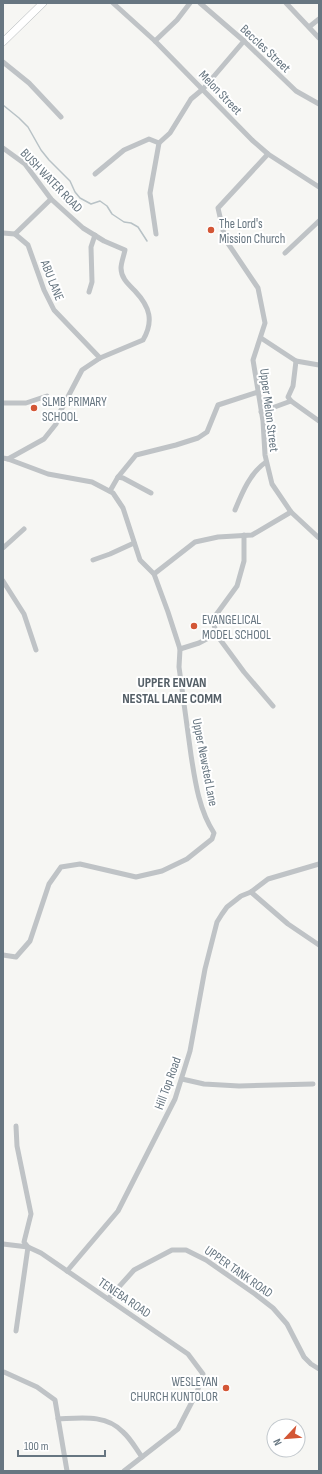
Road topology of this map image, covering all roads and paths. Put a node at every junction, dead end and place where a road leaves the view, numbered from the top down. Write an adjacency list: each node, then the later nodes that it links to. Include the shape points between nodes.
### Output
1 (43, 3): 11 (main road)
2 (113, 3): 9 (street, Melon Street)
3 (190, 3): 9 (street)
4 (200, 3): 10 (street, Beccles Street)
5 (286, 3): 7 (street)
6 (319, 18): 7 (street)
7 (309, 27): 8 (street)
8 (319, 38)
9 (156, 41): 13 (street, Melon Street)
10 (244, 41): 13 (street); 14 (street, Beccles Street, via 296,91)
11 (3, 42)
12 (3, 62): 15 (street, via 29,83)
13 (203, 89): 16 (street, via 191,99 170,134); 18 (street, Melon Street)
14 (319, 104)
15 (61, 117)
16 (160, 143): 19 (street, via 149,139 124,150); 25 (street, via 150,193)
17 (3, 148): 21 (street, BUSH WATER ROAD, via 25,164)
18 (268, 154): 20 (street, Melon Street); 29 (street, Upper Melon Street, via 218,208 225,239 258,288 265,323)
19 (96, 174)
20 (319, 187)
21 (51, 199): 24 (street); 26 (street, BUSH WATER ROAD)
22 (319, 221): 27 (street)
23 (3, 233): 24 (street)
24 (15, 234): 30 (street, ABU LANE, via 28,245 54,310)
25 (156, 234)
26 (95, 236): 28 (street, via 91,247 92,282); 30 (street, BUSH WATER ROAD, via 125,250 121,268 124,280 139,295 150,314 150,325 143,340)
27 (285, 253)
28 (89, 292)
29 (260, 338): 31 (street); 33 (street, Upper Melon Street, via 253,360)
30 (100, 358): 39 (street, BUSH WATER ROAD, via 82,370 56,424 44,439)
31 (296, 361): 32 (street); 36 (street, via 293,386 288,397)
32 (319, 365)
33 (258, 392): 37 (street, Upper Melon Street); 41 (street, via 218,405 207,432 198,438 136,455)
34 (47, 396): 35 (street, via 26,403)
35 (3, 401)
36 (292, 401): 37 (street); 38 (street)
37 (262, 412): 40 (street, Upper Melon Street)
38 (319, 421)
39 (6, 458): 42 (street, Upper Newsted Lane, via 48,474 92,482)
40 (266, 462): 44 (street, via 249,480); 45 (street, Upper Melon Street, via 272,484)
41 (118, 477): 42 (street); 43 (street)
42 (110, 491): 49 (street, Upper Newsted Lane, via 123,508)
43 (151, 493)
44 (235, 510)
45 (291, 512): 47 (street, via 252,534); 48 (street, Upper Melon Street)
46 (24, 529): 50 (street)
47 (244, 535): 52 (street, via 195,542); 54 (street, via 244,561 237,586 213,619)
48 (319, 538)
49 (134, 543): 51 (street); 52 (street, Upper Newsted Lane, via 140,560)
50 (3, 548)
51 (93, 560)
52 (154, 574): 55 (street, Upper Newsted Lane)
53 (3, 581): 56 (street, via 24,614)
54 (216, 634): 55 (street); 57 (street, via 244,672)
55 (180, 649): 61 (street, Upper Newsted Lane, via 179,667 194,771 200,800 214,833 212,839 186,859 162,871 136,877 80,864 61,867 48,884 30,941 16,957)
56 (36, 650)
57 (274, 706)
58 (319, 864): 59 (street, Hill Top Road, via 268,879)
59 (251, 892): 60 (street, via 288,924); 62 (street, Hill Top Road, via 227,907 217,922)
60 (319, 945)
61 (3, 955)
62 (182, 1079): 63 (street, via 204,1084 239,1086); 67 (street, Hill Top Road, via 173,1103 118,1211)
63 (313, 1084)
64 (16, 1126): 66 (street, via 17,1146 31,1214 24,1242)
65 (3, 1244): 66 (street)
66 (28, 1247): 67 (street, TENEBA ROAD); 69 (street)
67 (67, 1271): 68 (street, TENEBA ROAD)
68 (108, 1299): 70 (street, UPPER TANK ROAD, via 134,1270 172,1250 186,1250 206,1260 273,1308 288,1324 304,1357); 73 (street, TENEBA ROAD, via 188,1354 203,1374 178,1429)
69 (16, 1331)
70 (319, 1369)
71 (4, 1372): 72 (street, via 37,1387 56,1400)
72 (58, 1419): 73 (street, via 93,1418 112,1423 124,1432); 74 (street)
73 (142, 1457): 75 (street)
74 (67, 1471)
75 (124, 1471)

